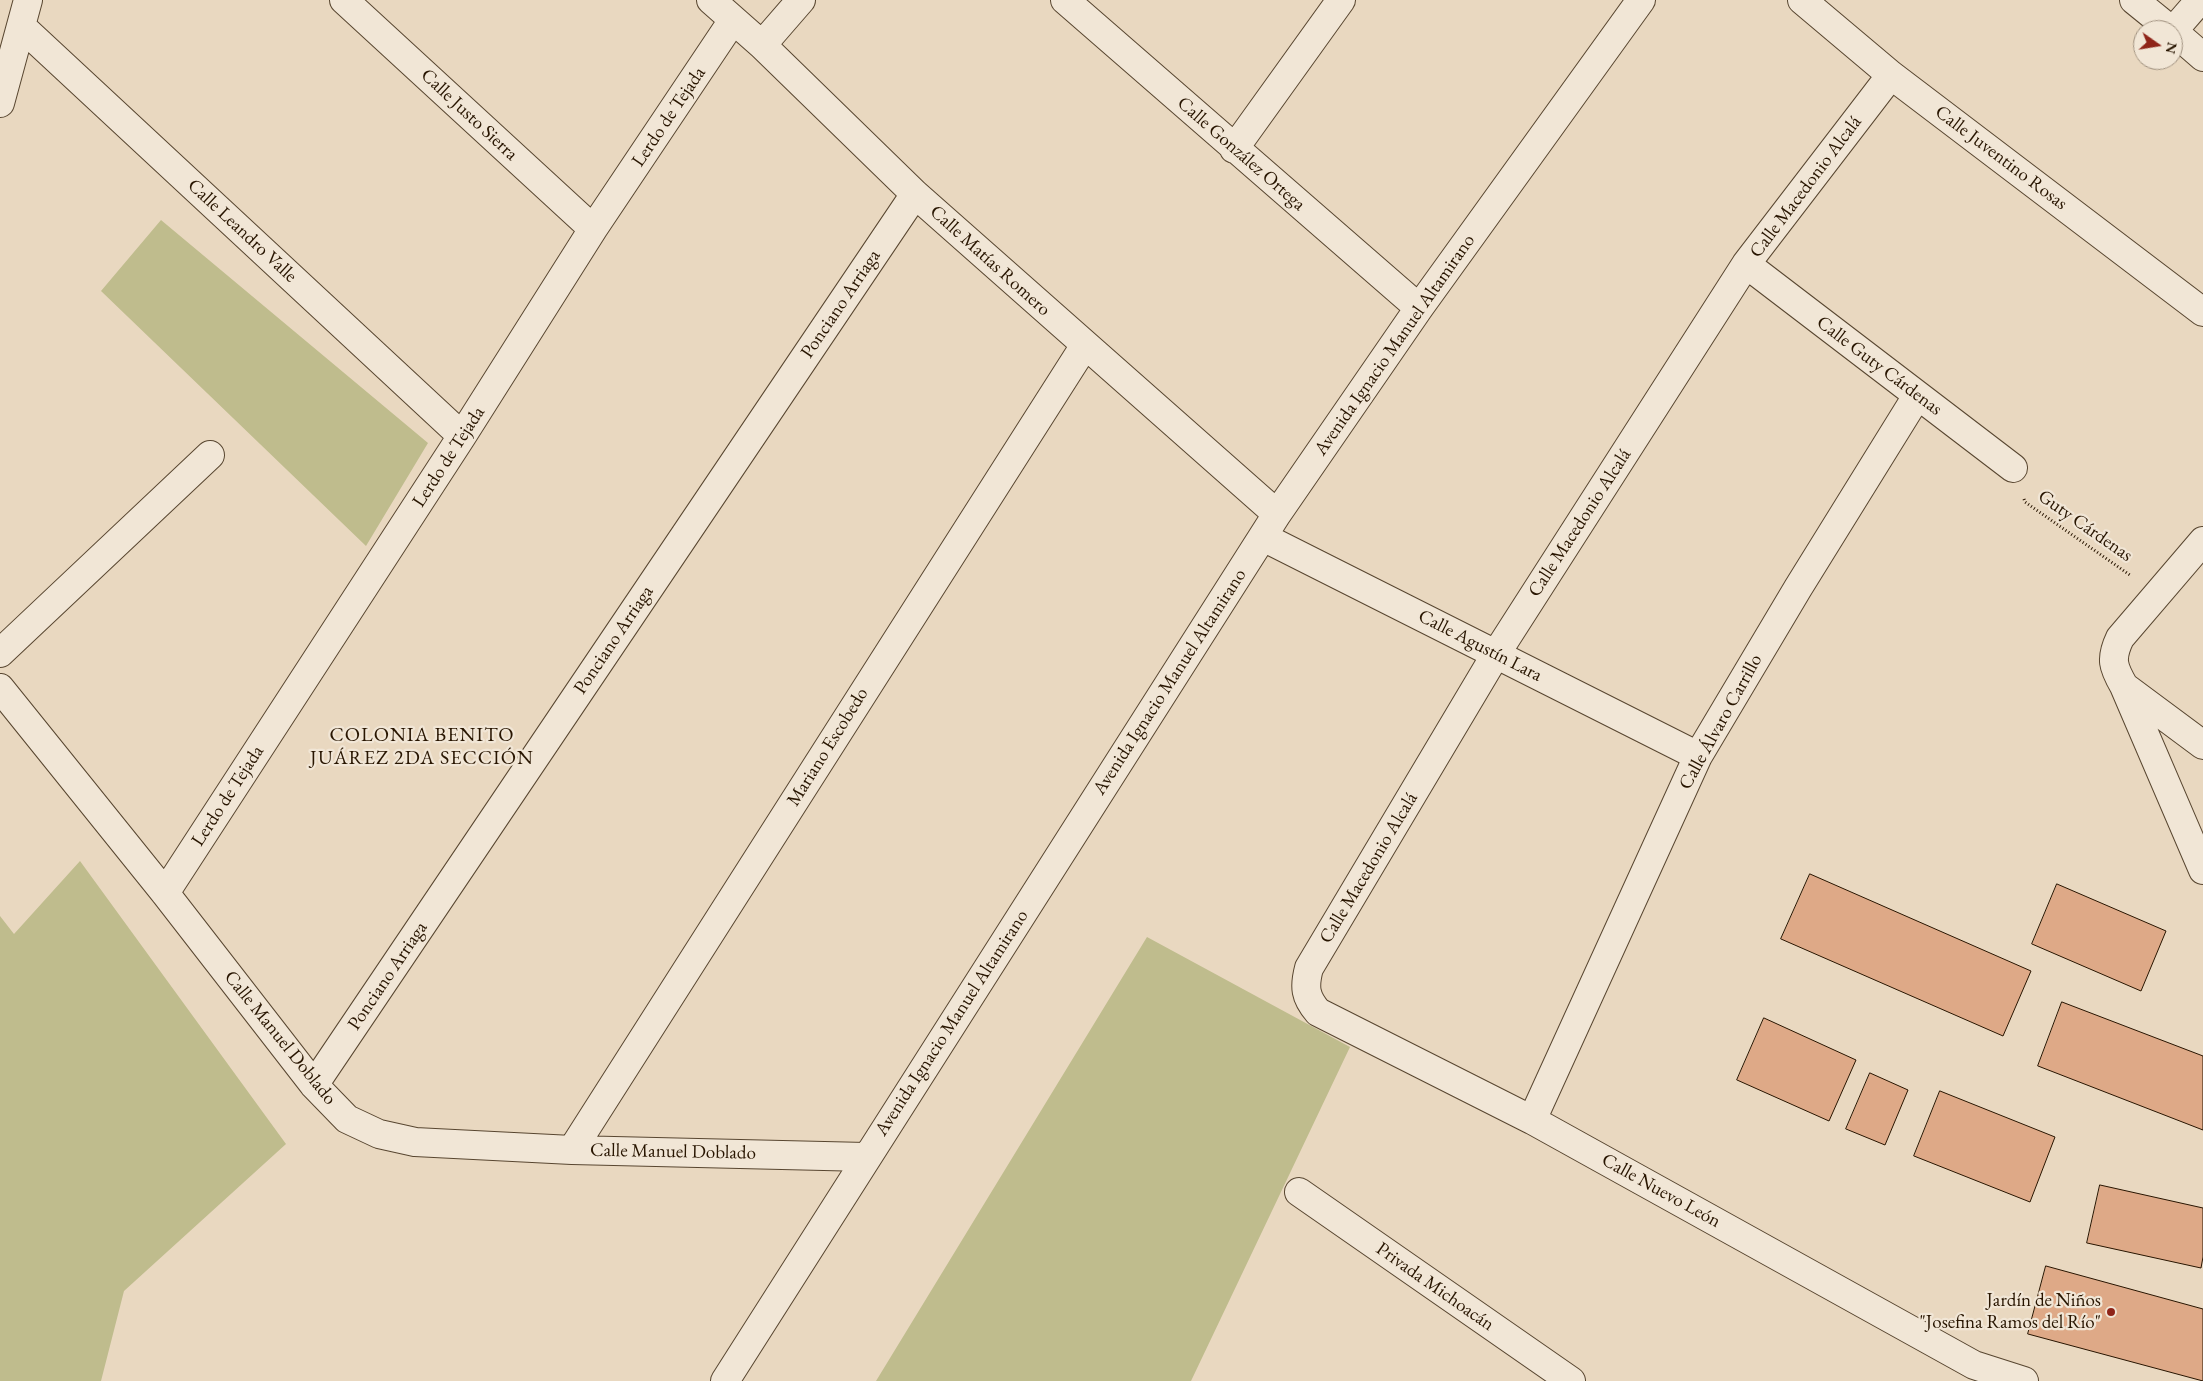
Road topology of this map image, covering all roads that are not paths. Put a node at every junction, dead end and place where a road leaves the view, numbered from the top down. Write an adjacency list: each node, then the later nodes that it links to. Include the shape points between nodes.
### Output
1 (28, 0): 14 (street)
2 (344, 0): 22 (street, Calle Justo Sierra)
3 (711, 0): 11 (street, Calle Matías Romero)
4 (801, 0): 16 (street)
5 (1066, 0): 20 (street, Calle González Ortega)
6 (1341, 0): 20 (street)
7 (1641, 0): 24 (street, Avenida Ignacio Manuel Altamirano)
8 (1802, 0): 18 (street, Calle Juventino Rosas)
9 (2134, 0): 12 (street)
10 (2200, 0): 13 (street)
11 (733, 20): 16 (street, Calle Matías Romero); 22 (street, Lerdo de Tejada)
12 (2159, 20)
13 (2182, 20)
14 (22, 26): 19 (street); 28 (street, Calle Leandro Valle)
15 (2183, 40): 17 (street)
16 (762, 45): 21 (street, Calle Matías Romero)
17 (2203, 57)
18 (1891, 75): 23 (street, Calle Macedonio Alcalá); 25 (street, Calle Juventino Rosas)
19 (0, 103)
20 (1234, 149): 24 (street, Calle González Ortega)
21 (915, 194): 26 (street, Calle Matías Romero); 43 (street, Ponciano Arriaga)
22 (593, 229): 28 (street, Lerdo de Tejada)
23 (1746, 264): 27 (street, Calle Guty Cárdenas); 35 (street, Calle Macedonio Alcalá)
24 (1419, 308): 31 (street, Avenida Ignacio Manuel Altamirano)
25 (2203, 312)
26 (1085, 345): 31 (street, Calle Matías Romero); 45 (street, Mariano Escobedo)
27 (1918, 396): 30 (street, Calle Guty Cárdenas); 39 (street, Calle Álvaro Carrillo)
28 (462, 436): 41 (street, Lerdo de Tejada)
29 (210, 454): 34 (street)
30 (2013, 468)
31 (1277, 514): 32 (street, Avenida Ignacio Manuel Altamirano)
32 (1263, 537): 35 (street, Calle Agustín Lara); 46 (street, Avenida Ignacio Manuel Altamirano)
33 (2203, 541): 36 (street, via 2120,638 2114,657 2115,670)
34 (0, 653)
35 (1496, 654): 39 (street, Calle Agustín Lara); 42 (street, Calle Macedonio Alcalá, via 1309,968)
36 (2124, 686): 38 (street); 40 (street)
37 (0, 688): 41 (street, Calle Manuel Doblado)
38 (2203, 745)
39 (1698, 756): 44 (street, Calle Álvaro Carrillo)
40 (2203, 870)
41 (164, 893): 43 (street, Calle Manuel Doblado)
42 (1306, 993): 44 (street, Calle Nuevo León, via 1318,1012)
43 (314, 1086): 45 (street, Calle Manuel Doblado, via 347,1119 379,1134 416,1142)
44 (1532, 1120): 50 (street, Calle Nuevo León, via 1957,1356)
45 (572, 1150): 46 (street, Calle Manuel Doblado)
46 (866, 1157): 48 (street, Avenida Ignacio Manuel Altamirano)
47 (1299, 1192): 49 (street, Privada Michoacán)
48 (725, 1381)
49 (1572, 1381)
50 (2024, 1381)

